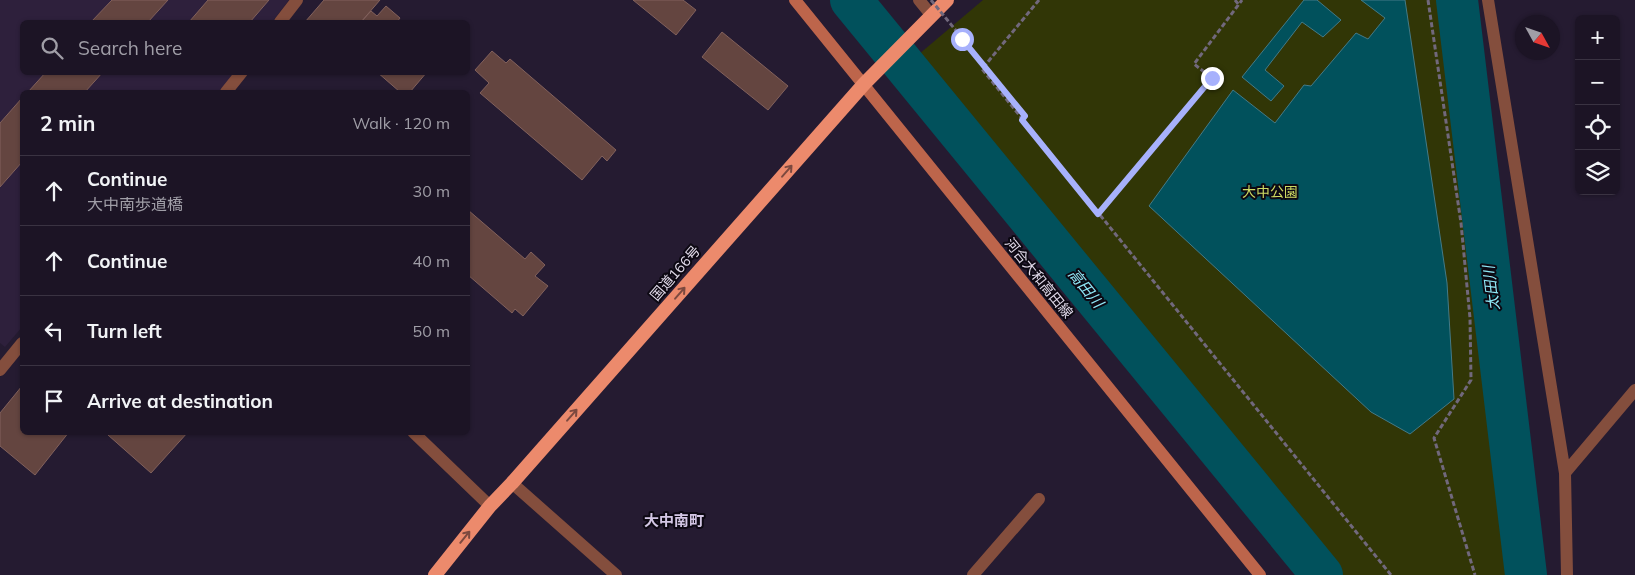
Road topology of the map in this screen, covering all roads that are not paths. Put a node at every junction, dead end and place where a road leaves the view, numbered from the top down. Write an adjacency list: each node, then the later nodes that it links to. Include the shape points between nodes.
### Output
1 (298, 0): 7 (street)
2 (795, 0): 9 (main road, 河合大和高田線)
3 (919, 0): 6 (street)
4 (947, 0): 6 (highway, 国道166号)
5 (1488, 0): 15 (street)
6 (932, 16): 9 (highway, 国道166号)
7 (282, 20)
8 (240, 75): 10 (street)
9 (864, 84): 16 (highway, 国道166号, one-way to 9); 22 (main road, 河合大和高田線)
10 (228, 90)
11 (20, 345): 12 (street)
12 (2, 364)
13 (1635, 390): 15 (street)
14 (416, 435): 18 (street)
15 (1565, 473): 23 (street)
16 (512, 483): 18 (highway, 国道166号); 20 (street)
17 (1039, 499): 21 (street)
18 (490, 506): 19 (highway, 国道166号, one-way to 18)
19 (435, 575)
20 (616, 575)
21 (973, 575)
22 (1260, 575)
23 (1568, 575)

